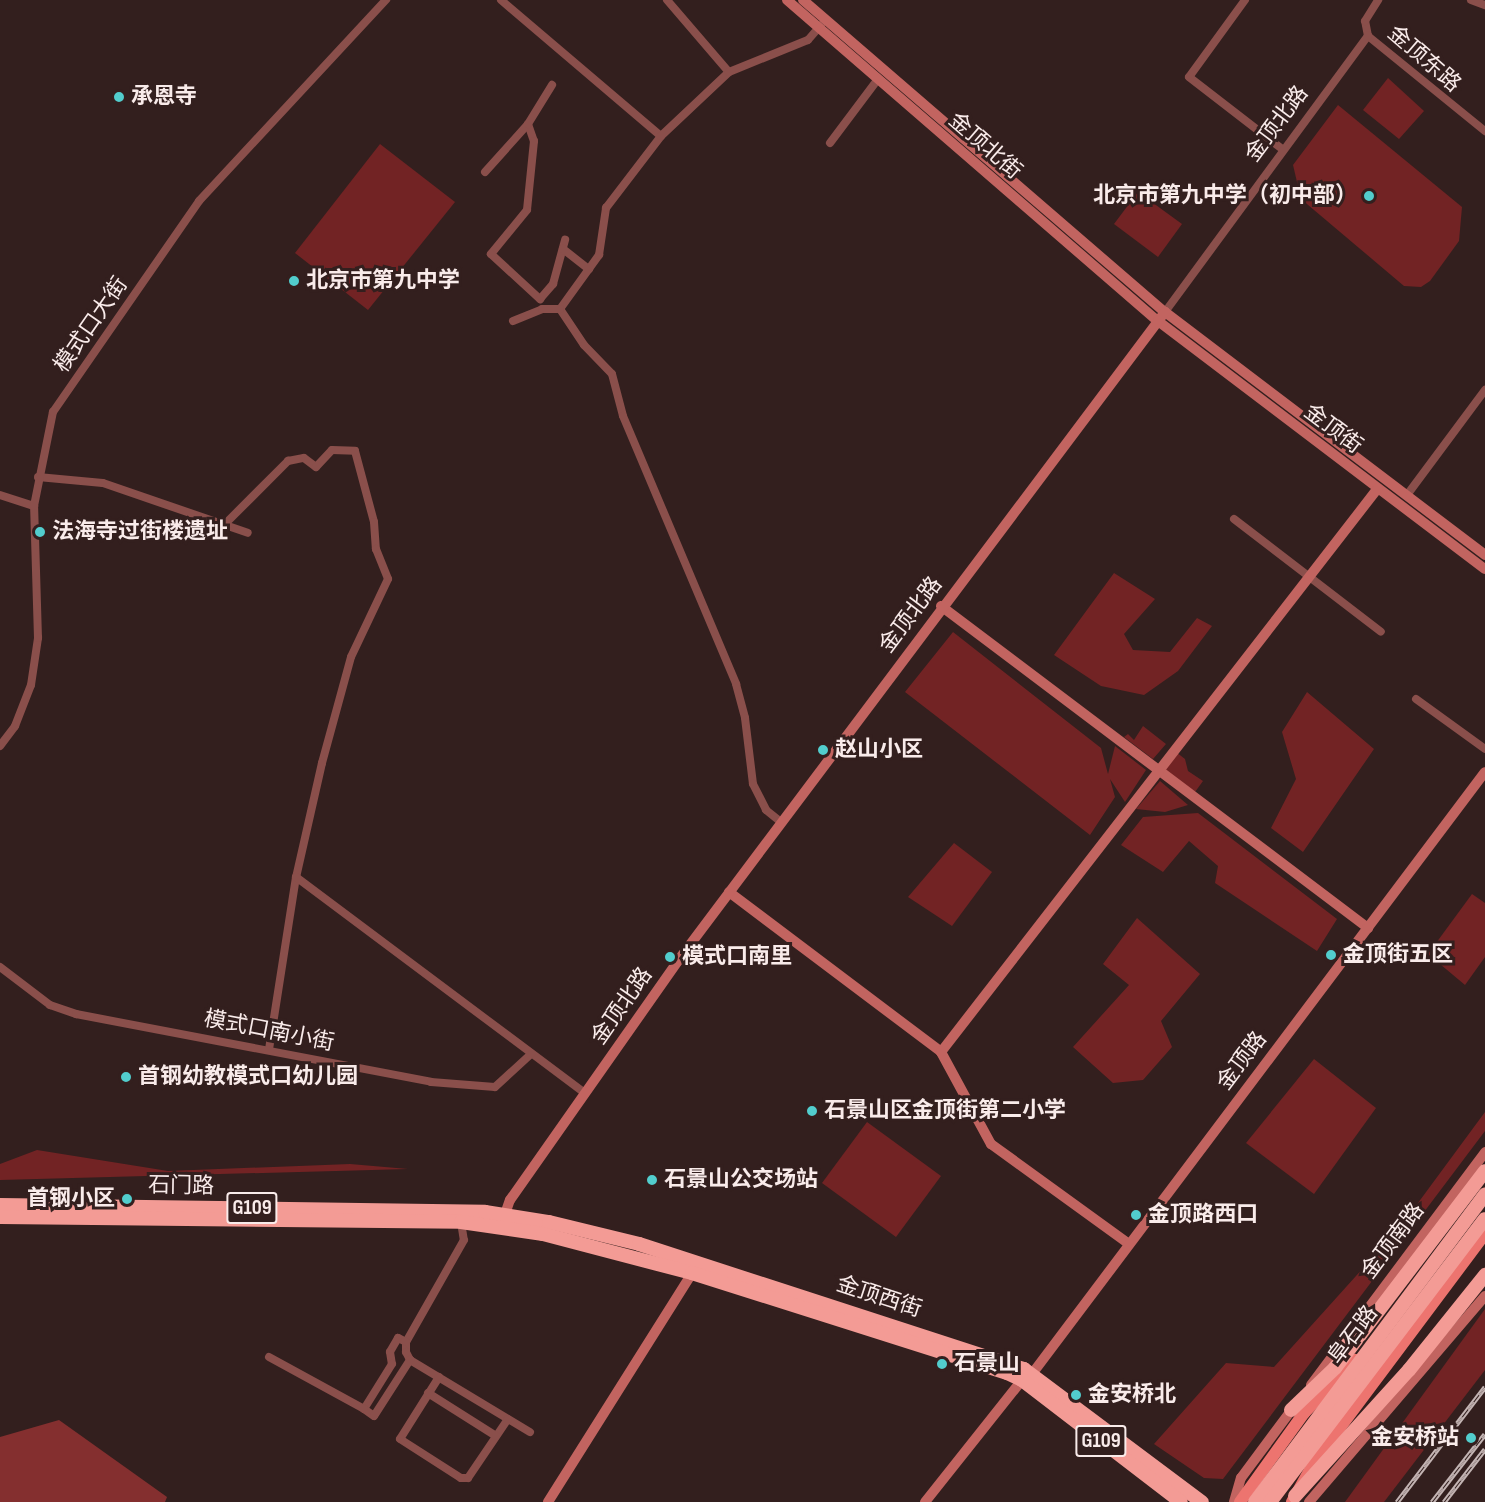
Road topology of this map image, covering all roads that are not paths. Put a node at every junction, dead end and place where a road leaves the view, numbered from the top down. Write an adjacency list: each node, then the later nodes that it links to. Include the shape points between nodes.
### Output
1 (386, 0): 28 (street, 模式口大街, via 199,201 53,411)
2 (501, 0): 17 (street)
3 (668, 0): 12 (street)
4 (787, 0): 10 (street, 金顶北街)
5 (803, 0): 10 (street, 金顶北街)
6 (1245, 0): 19 (street, via 1188,77)
7 (1378, 0): 11 (street, via 1365,21)
8 (1471, 0): 9 (street)
9 (1485, 4)
10 (822, 24): 12 (street, via 808,40); 13 (street, 金顶北街); 25 (street, 金顶北街)
11 (1368, 36): 16 (street, 金顶东路); 19 (street, 金顶北路)
12 (729, 72): 17 (street)
13 (878, 80): 18 (street); 25 (street, 金顶北街)
14 (552, 85): 15 (street)
15 (528, 124): 20 (street); 22 (street, via 534,141 527,210 491,254 540,299 553,284)
16 (1485, 131)
17 (661, 136): 23 (street, via 606,208 599,255)
18 (830, 143)
19 (1282, 149): 25 (street, 金顶北路)
20 (485, 172)
21 (565, 240): 22 (street)
22 (563, 249): 23 (street)
23 (589, 269): 24 (street)
24 (560, 309): 26 (street, via 542,309); 46 (street, via 584,345 612,374 623,416 736,684 745,718 753,784 766,810)
25 (1161, 317): 29 (street, 金顶街); 31 (street, 金顶街); 39 (street, 金顶北路)
26 (513, 321)
27 (1485, 390): 31 (street)
28 (38, 477): 32 (street, 模式口大街); 34 (street, via 103,483)
29 (1378, 488): 37 (street, 金顶街); 38 (street)
30 (0, 495): 32 (street)
31 (1407, 495): 36 (street, 金顶街)
32 (34, 506): 42 (street, 模式口大街, via 38,638 31,684 15,726)
33 (1234, 519): 38 (street)
34 (226, 523): 35 (street); 47 (street, via 288,461 304,458 316,466 332,450 355,451 374,522 376,549 388,579 351,657)
35 (249, 533)
36 (1485, 555)
37 (1485, 569)
38 (1310, 578): 40 (street); 44 (street)
39 (941, 606): 44 (street); 46 (street, 金顶北路)
40 (1381, 632)
41 (1416, 699): 43 (street)
42 (0, 746)
43 (1485, 749)
44 (1158, 770): 49 (street); 52 (street)
45 (1485, 772): 49 (street, 金顶路)
46 (781, 822): 48 (street, 金顶北路)
47 (296, 877): 51 (street); 53 (street)
48 (729, 892): 52 (street); 54 (street, 金顶北路)
49 (1368, 928): 65 (street, 金顶路)
50 (0, 967): 51 (street, 模式口南小街, via 50,1005 76,1014)
51 (269, 1050): 53 (street, 模式口南小街, via 476,1088 495,1087)
52 (941, 1052): 65 (street, via 990,1144)
53 (531, 1054): 54 (street)
54 (585, 1093): 62 (street, 金顶北路)
55 (1485, 1152): 71 (street, 金顶南路)
56 (1485, 1170): 69 (highway)
57 (1485, 1189): 72 (main road, 金顶南路)
58 (1485, 1194): 91 (highway, 阜石路)
59 (0, 1205): 62 (highway, 石门路 / G109)
60 (0, 1216): 63 (highway, 石门路 / G109)
61 (1485, 1219): 92 (highway, 阜石路)
62 (503, 1220): 63 (highway, 石门路 / G109); 66 (highway, 金顶西街 / G109); 76 (highway, 金顶西街 / G109, via 689,1258 928,1335)
63 (461, 1222): 70 (street, via 464,1240)
64 (1485, 1234): 83 (main road, via 1315,1461)
65 (1129, 1244): 76 (street, 金顶路)
66 (692, 1273): 76 (highway, 金顶西街 / G109); 84 (street)
67 (1485, 1275): 83 (highway, via 1409,1370)
68 (1485, 1296): 93 (street)
69 (1360, 1335): 71 (highway); 79 (highway)
70 (406, 1342): 74 (street); 78 (street, via 398,1338 390,1352 392,1364)
71 (1341, 1346): 79 (street, 金顶南路)
72 (1360, 1355): 79 (main road); 90 (main road, 金顶南路)
73 (268, 1357): 78 (street)
74 (410, 1360): 75 (street); 78 (street, via 374,1416)
75 (439, 1377): 77 (street); 80 (street)
76 (1027, 1377): 85 (street, 金顶路); 86 (highway, 金顶西街 / G109); 87 (highway, 金顶西街 / G109)
77 (428, 1393): 82 (street); 82 (street, via 400,1438 461,1478 468,1478)
78 (364, 1409)
79 (1298, 1411): 88 (street, 金顶南路, via 1241,1478); 89 (main road)
80 (508, 1419): 81 (street); 82 (street)
81 (530, 1432)
82 (496, 1436)
83 (1294, 1499)
84 (548, 1502)
85 (925, 1502)
86 (1181, 1502)
87 (1202, 1502)
88 (1234, 1502)
89 (1240, 1502)
90 (1250, 1502)
91 (1255, 1502)
92 (1270, 1502)
93 (1309, 1502)

